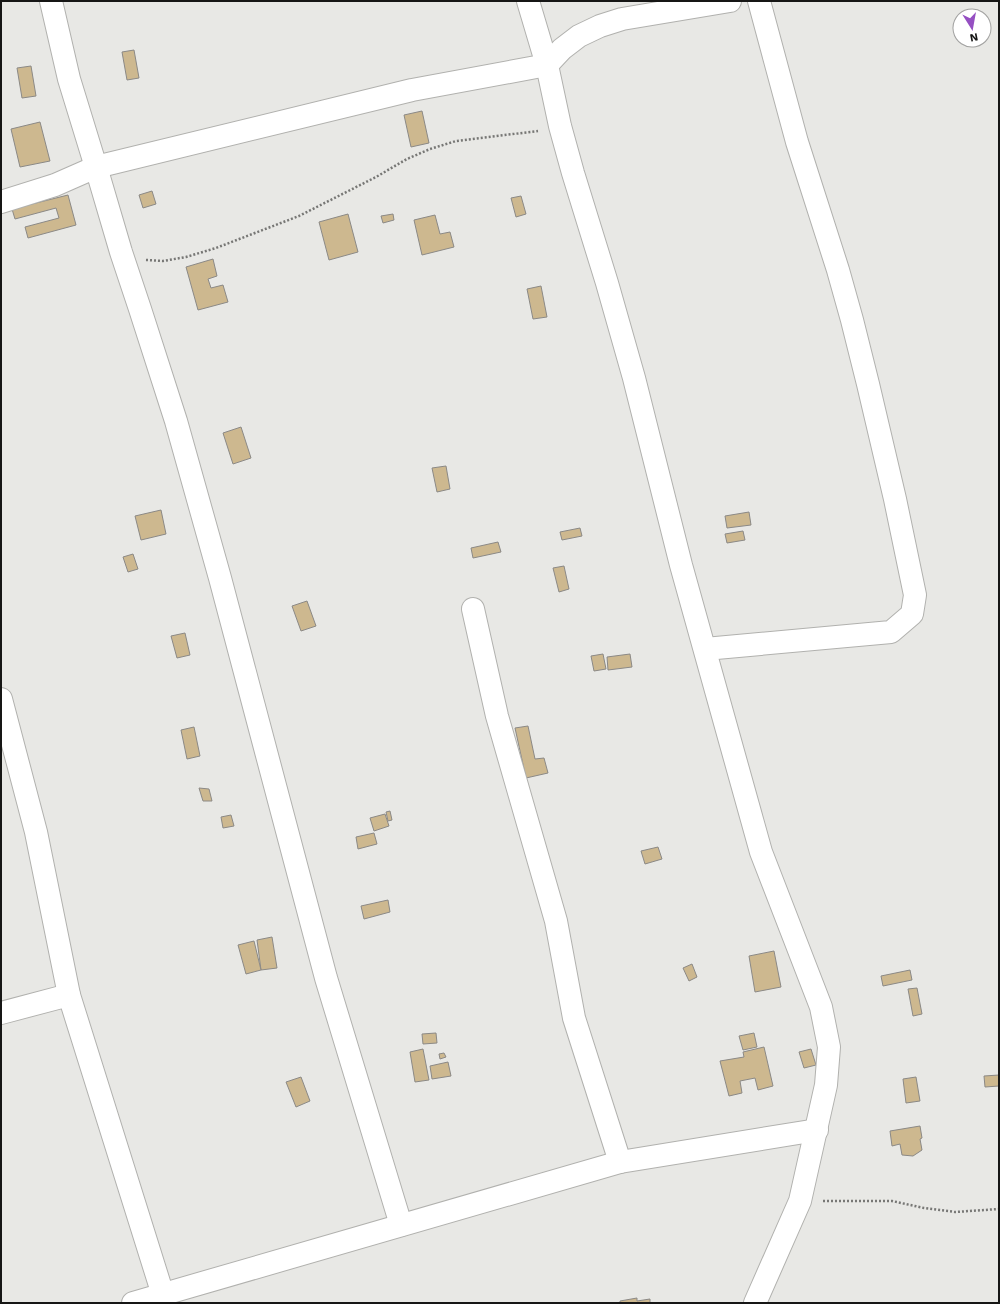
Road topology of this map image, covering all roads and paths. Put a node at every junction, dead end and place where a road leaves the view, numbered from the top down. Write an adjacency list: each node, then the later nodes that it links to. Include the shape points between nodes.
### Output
1 (51, 1): 7 (street, via 69,79)
2 (528, 1): 5 (street)
3 (730, 1): 5 (street, via 622,19 600,26 579,36)
4 (759, 1): 11 (street, via 797,142 852,320 915,595 912,614 892,632)
5 (547, 65): 6 (street); 7 (street, via 412,90)
6 (560, 126): 9 (path, via 456,141 430,149 299,216 186,257 163,261 145,260); 11 (street, via 634,378)
7 (96, 167): 8 (street, via 56,185); 9 (street)
8 (1, 202)
9 (120, 252): 19 (street, via 176,421 326,978)
10 (473, 609): 16 (street, via 497,716 556,921 574,1018)
11 (705, 649): 15 (street, via 761,852 821,1007 829,1047 826,1085)
12 (1, 699): 13 (street, via 36,832)
13 (69, 995): 14 (street); 20 (street)
14 (1, 1013)
15 (817, 1130): 16 (street); 17 (street)
16 (620, 1162): 19 (street)
17 (800, 1201): 18 (path, via 892,1201 955,1212); 22 (street)
18 (999, 1209)
19 (401, 1225): 20 (street)
20 (162, 1295): 21 (street)
21 (133, 1303)
22 (755, 1303)

